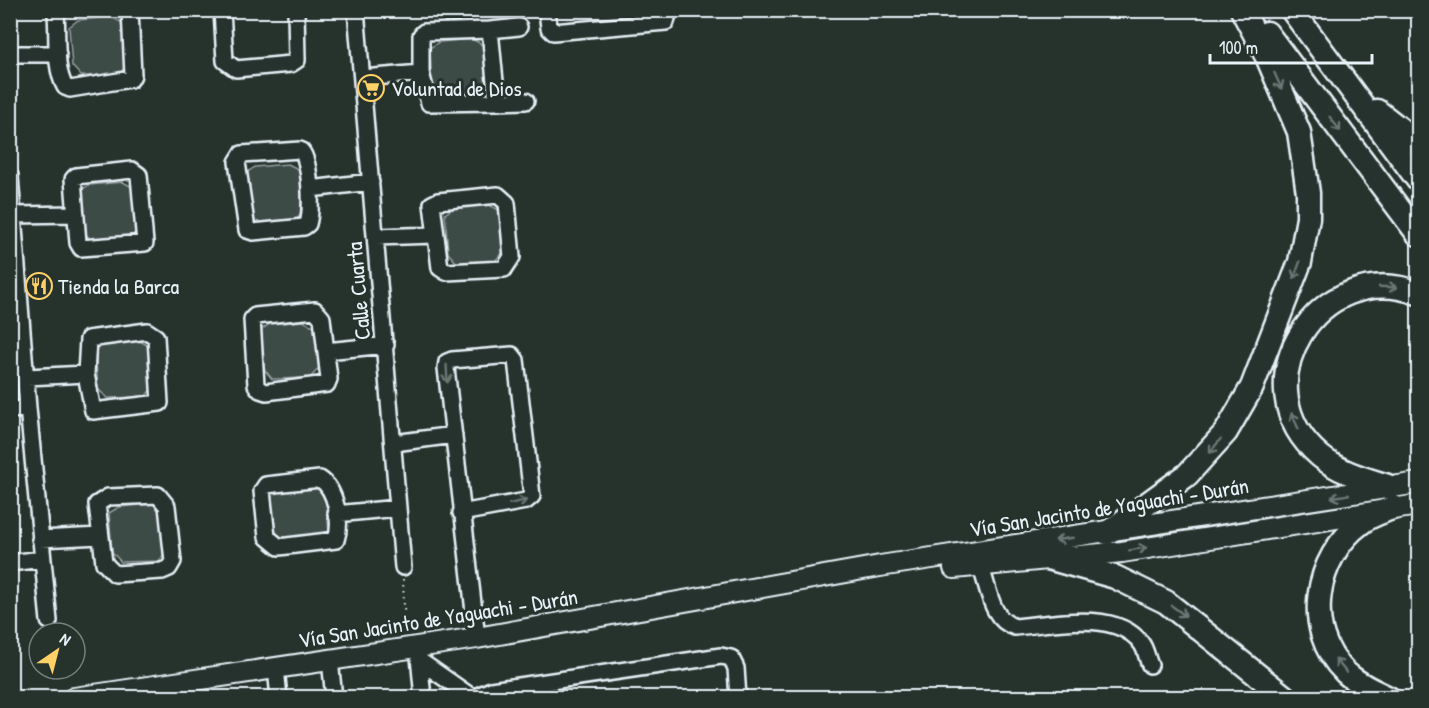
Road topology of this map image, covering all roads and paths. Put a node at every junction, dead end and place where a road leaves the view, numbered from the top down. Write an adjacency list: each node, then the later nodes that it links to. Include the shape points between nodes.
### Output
1 (60, 10): 17 (street, via 56,14)
2 (130, 10): 17 (street, via 133,75 126,82 65,87)
3 (222, 10): 4 (street, via 225,61 236,69 291,64 297,60)
4 (296, 10)
5 (356, 10): 19 (street, Calle Cuarta)
6 (547, 10): 12 (street, via 553,32)
7 (610, 10): 12 (street)
8 (669, 10): 12 (street, via 666,22)
9 (1242, 10): 48 (highway, one-way to 48, via 1299,132 1308,193 1300,262 1252,387 1226,432 1187,475)
10 (1249, 10): 29 (highway, one-way to 29)
11 (1292, 10): 15 (highway)
12 (611, 26)
13 (519, 27): 14 (street)
14 (490, 30): 18 (street, via 424,32 419,39); 21 (street)
15 (1323, 52): 22 (highway, via 1365,102); 24 (highway)
16 (10, 54): 17 (street)
17 (58, 54)
18 (421, 73): 19 (street); 21 (street, via 426,99 434,105)
19 (363, 78): 25 (street, Calle Cuarta)
20 (526, 101): 21 (street)
21 (497, 102)
22 (1419, 143)
23 (10, 176): 28 (street)
24 (1419, 180)
25 (370, 182): 26 (street); 31 (street, Calle Cuarta)
26 (309, 189): 26 (street, via 307,158 300,150 239,157 245,225 253,232 304,227 309,219)
27 (76, 214): 27 (street, via 81,248 145,243 139,175 132,170 76,176); 28 (street)
28 (14, 215): 32 (street)
29 (1419, 234)
30 (434, 235): 30 (street, via 440,268 446,272 504,269 512,256 507,203 498,195 432,204); 31 (street)
31 (376, 237): 34 (street, Calle Cuarta)
32 (13, 244): 37 (street)
33 (1419, 293): 43 (highway, one-way to 33, via 1342,470 1310,446 1293,417 1286,380 1297,340 1330,303 1366,288 1383,286)
34 (386, 345): 35 (street); 41 (street, Calle Cuarta)
35 (326, 351): 35 (street, via 322,318 315,310 255,316 252,320 256,385 260,390 327,384)
36 (86, 374): 36 (street, via 93,411 160,403 156,337 152,332 88,339); 37 (street)
37 (27, 377): 38 (street)
38 (28, 408): 39 (street); 50 (street)
39 (10, 410)
40 (454, 435): 41 (street); 46 (street); 46 (street, one-way to 40, via 526,501 532,496 514,356 447,363)
41 (394, 443): 45 (street, Calle Cuarta)
42 (1419, 483): 43 (main road, Vía San Jacinto de Yaguachi - Durán)
43 (1392, 497): 44 (main road, Vía San Jacinto de Yaguachi - Durán); 48 (main road, Vía San Jacinto de Yaguachi - Durán, one-way to 48); 51 (main road, Vía San Jacinto de Yaguachi - Durán, one-way to 43, via 1122,552); 69 (highway, one-way to 43, via 1358,682 1335,659 1322,629 1318,599 1328,562 1341,541)
44 (1419, 505)
45 (398, 508): 47 (street); 55 (street, Calle Cuarta)
46 (461, 513): 58 (street)
47 (336, 514): 47 (street, via 332,490 320,479 274,483 262,491 267,537 279,547 336,540)
48 (1107, 533): 56 (main road, Vía San Jacinto de Yaguachi - Durán, one-way to 56)
49 (100, 536): 49 (street, via 104,563 115,574 162,571 173,561 167,506 158,495 101,499 97,504); 50 (street)
50 (40, 539): 52 (street)
51 (1048, 558): 54 (main road, Vía San Jacinto de Yaguachi - Durán); 68 (highway, one-way to 68, via 1115,577 1166,602)
52 (42, 559): 53 (street); 57 (street)
53 (10, 563)
54 (980, 565): 56 (main road, Vía San Jacinto de Yaguachi - Durán); 61 (street, via 998,618 1006,625 1088,621 1108,625 1143,644)
55 (403, 567): 59 (path)
56 (808, 580): 58 (main road, Vía San Jacinto de Yaguachi - Durán)
57 (49, 621)
58 (477, 638): 59 (main road, Vía San Jacinto de Yaguachi - Durán)
59 (414, 653): 60 (main road, Vía San Jacinto de Yaguachi - Durán); 66 (street); 67 (street, via 473,698 491,690 721,656 731,658)
60 (330, 660): 62 (main road, Vía San Jacinto de Yaguachi - Durán); 65 (street)
61 (1149, 666)
62 (276, 668): 63 (main road, Vía San Jacinto de Yaguachi - Durán); 64 (street)
63 (74, 698)
64 (279, 698)
65 (334, 698)
66 (423, 698)
67 (738, 698)
68 (1286, 698)
69 (1389, 698)

